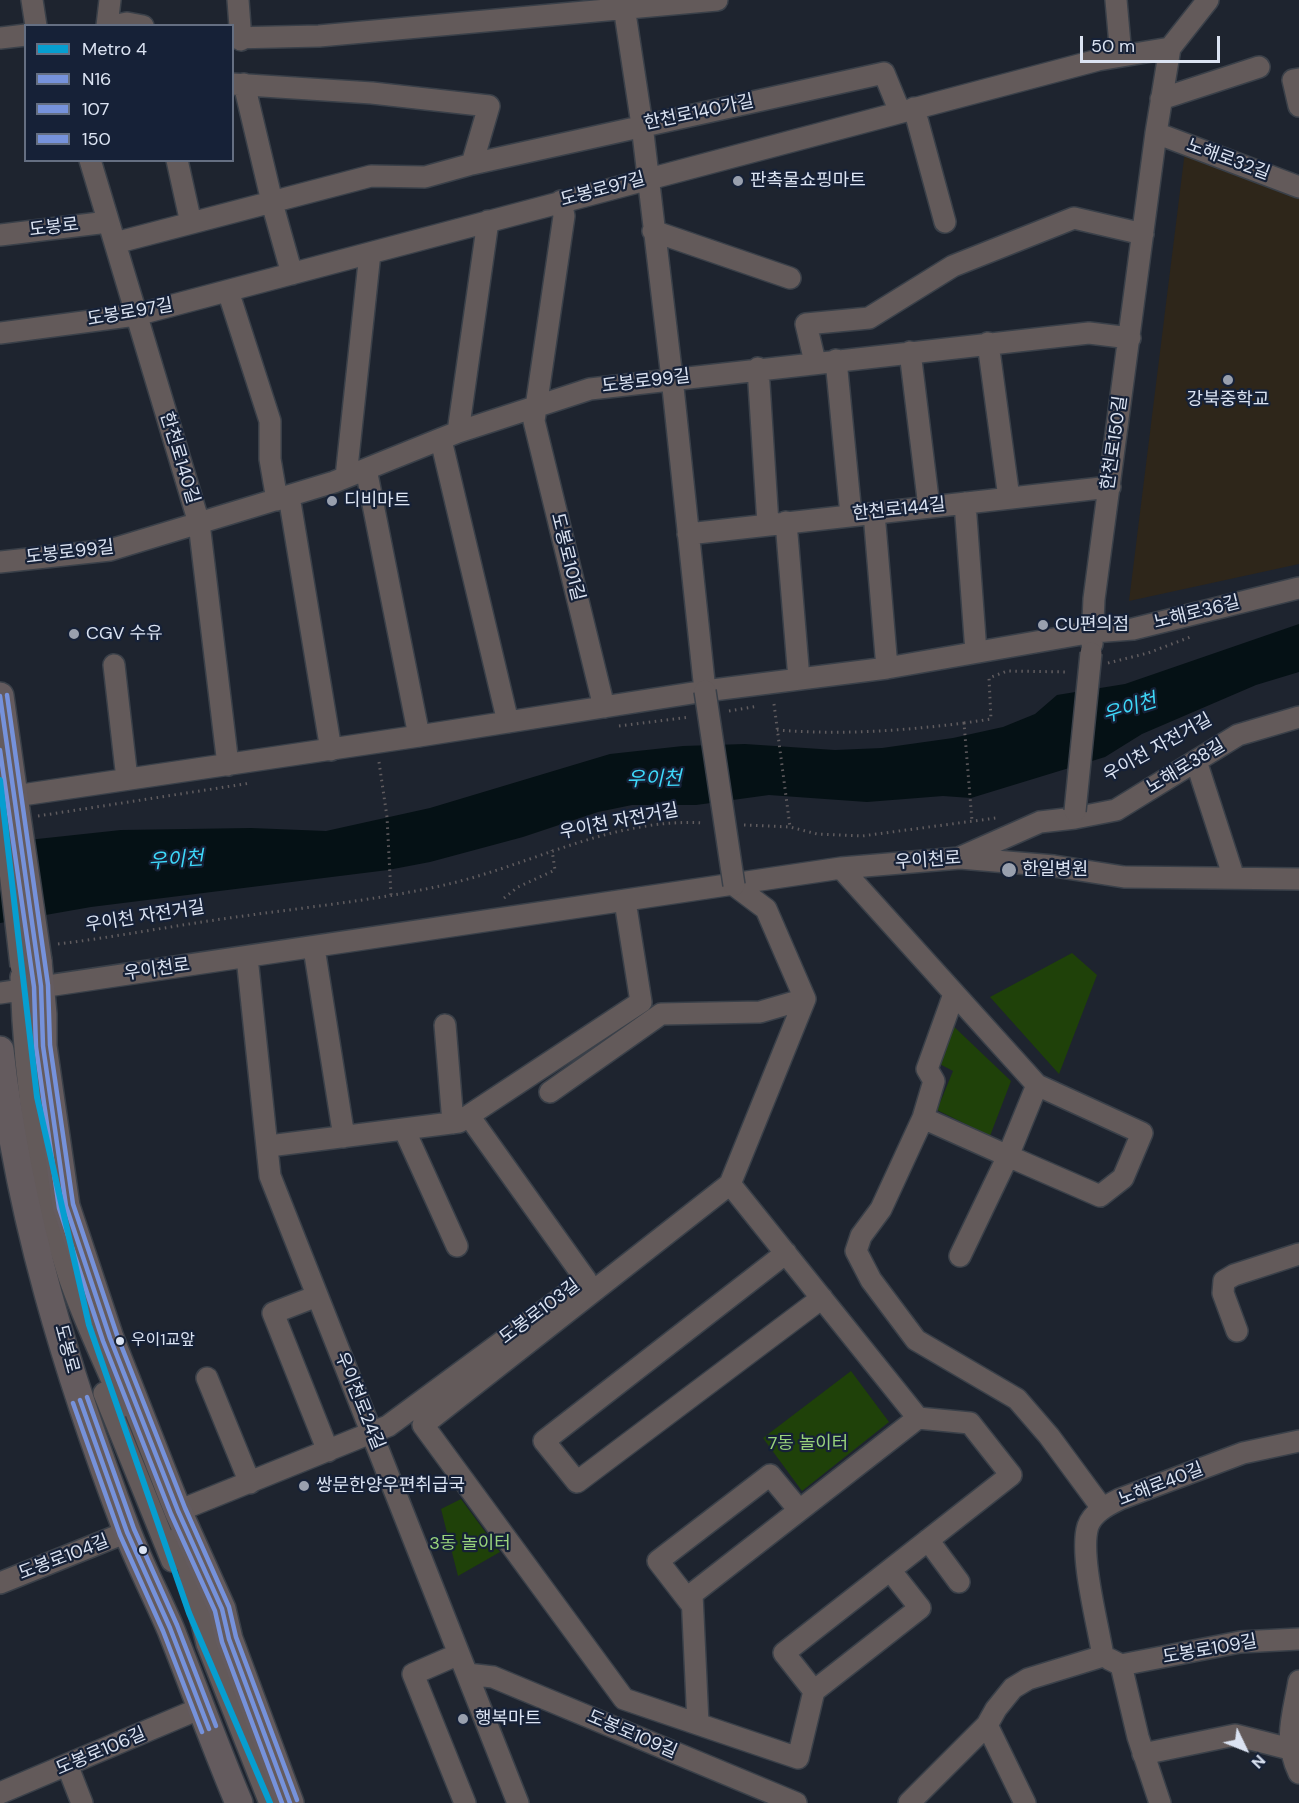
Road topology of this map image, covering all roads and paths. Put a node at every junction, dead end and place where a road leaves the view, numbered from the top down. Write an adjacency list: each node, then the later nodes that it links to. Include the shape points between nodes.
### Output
1 (32, 0): 11 (street)
2 (110, 0): 12 (street)
3 (238, 0): 15 (street)
4 (717, 0): 7 (street)
5 (1116, 0): 17 (street)
6 (1208, 0): 16 (street, 한천로150길)
7 (692, 1): 8 (street)
8 (623, 4): 9 (street); 24 (street)
9 (530, 8): 10 (street)
10 (495, 9): 15 (street, via 319,36)
11 (36, 24)
12 (110, 24)
13 (24, 35): 14 (street)
14 (0, 38)
15 (237, 39)
16 (1170, 48): 17 (street, 도봉로97길); 21 (street, 한천로150길)
17 (1121, 56): 23 (street, 도봉로97길)
18 (1259, 67): 21 (street)
19 (1299, 79): 22 (street, via 1293,80)
20 (238, 84): 28 (street, via 489,106); 32 (street)
21 (1161, 99): 25 (street, 한천로150길)
22 (1299, 106)
23 (907, 110): 24 (street, 한천로140가길, via 884,73); 29 (street, 도봉로97길); 35 (street)
24 (642, 125): 28 (street, 한천로140가길); 29 (street)
25 (1156, 133): 30 (street, 노해로32길); 38 (street, 한천로150길)
26 (91, 162): 34 (street, 한천로140길)
27 (177, 162): 36 (street)
28 (472, 164): 32 (street, 한천로140가길, via 425,177 371,176)
29 (646, 178): 31 (street, 도봉로97길); 37 (street)
30 (1299, 186)
31 (561, 201): 33 (street, 도봉로97길); 54 (street, via 564,216)
32 (274, 203): 36 (street, 한천로140가길); 42 (street)
33 (488, 221): 41 (street, 도봉로97길); 55 (street)
34 (108, 222): 39 (street, 도봉로); 40 (street, 한천로140길)
35 (945, 222)
36 (191, 223): 40 (street, 한천로140가길)
37 (653, 231): 43 (street); 53 (street)
38 (1143, 234): 47 (street, 한천로150길); 51 (street, via 1074,218 1063,222 953,266 869,318 806,324)
39 (0, 235)
40 (115, 243): 45 (street, 한천로140길)
41 (369, 253): 42 (street, 도봉로97길); 57 (street)
42 (292, 274): 44 (street, 도봉로97길)
43 (790, 278)
44 (228, 291): 45 (street, 도봉로97길); 59 (street, via 270,421 270,459)
45 (136, 315): 46 (street, 도봉로97길); 65 (street, 한천로140길)
46 (0, 333)
47 (1130, 338): 48 (street, 도봉로99길, via 1089,333); 58 (street, 한천로150길)
48 (988, 343): 49 (street, 도봉로99길); 60 (street)
49 (910, 352): 50 (street, 도봉로99길); 62 (street)
50 (836, 360): 51 (street, 도봉로99길); 64 (street)
51 (814, 362): 52 (street, 도봉로99길)
52 (758, 368): 53 (street, 도봉로99길); 66 (street)
53 (672, 378): 54 (street, 도봉로99길, via 590,389); 67 (street)
54 (536, 407): 55 (street, 도봉로99길); 79 (street, 도봉로101길, via 534,421)
55 (450, 436): 56 (street, 도봉로99길); 81 (street)
56 (366, 469): 57 (street, 도봉로99길); 84 (street)
57 (346, 477): 59 (street, 도봉로99길)
58 (1110, 487): 60 (street, 한천로144길); 72 (street, 한천로150길, via 1094,599)
59 (283, 498): 65 (street, 도봉로99길); 85 (street)
60 (1009, 498): 61 (street, 한천로144길)
61 (964, 502): 62 (street, 한천로144길); 71 (street)
62 (929, 507): 63 (street, 한천로144길)
63 (874, 513): 64 (street, 한천로144길); 74 (street)
64 (851, 515): 66 (street, 한천로144길)
65 (199, 523): 68 (street, 도봉로99길, via 110,550); 88 (street, 한천로140길)
66 (777, 523): 67 (street, 한천로144길); 75 (street)
67 (688, 534): 76 (street)
68 (0, 562)
69 (1299, 588): 72 (street, 노해로36길, via 1133,628)
70 (1201, 633): 72 (path, via 1148,653)
71 (976, 652): 72 (street); 74 (street)
72 (1092, 655): 82 (path, via 1068,672 1007,671 989,678 991,719); 91 (street, 한천로150길, bridge)
73 (114, 665): 89 (street)
74 (887, 668): 75 (street)
75 (799, 679): 76 (street)
76 (705, 691): 79 (street); 103 (street, bridge)
77 (0, 696): 90 (main road)
78 (774, 704): 83 (path)
79 (604, 707): 81 (street)
80 (1299, 717): 87 (street, 노해로38길, via 1238,735)
81 (508, 722): 84 (street)
82 (964, 723): 83 (path, via 866,732); 93 (path)
83 (777, 730): 96 (path)
84 (419, 736): 85 (street)
85 (331, 750): 88 (street)
86 (378, 760): 104 (path, via 387,817)
87 (1196, 761): 91 (street, 노해로38길, via 1116,810); 101 (street)
88 (228, 765): 89 (street)
89 (127, 779): 90 (street)
90 (8, 799): 109 (main road, bridge)
91 (1075, 814): 98 (street, via 1040,822)
92 (1001, 817): 93 (path)
93 (972, 821): 96 (path, via 862,836 816,834)
94 (712, 823): 97 (path, 우이천 자전거길, via 655,825)
95 (741, 825): 96 (path)
96 (790, 826)
97 (552, 850): 104 (path, 우이천 자전거길, via 441,886); 106 (path, via 555,870 518,887 495,904)
98 (960, 858): 99 (street, 우이천로); 101 (street, 우이천로, via 1054,866 1124,878)
99 (841, 868): 103 (street, 우이천로); 110 (street)
100 (0, 874): 109 (street)
101 (1234, 878): 102 (street, 우이천로)
102 (1299, 879)
103 (734, 885): 105 (street, 우이천로); 111 (street, via 766,909)
104 (391, 895): 109 (path, 우이천 자전거길)
105 (625, 901): 106 (street, 우이천로); 117 (street, via 641,1002)
106 (496, 919): 107 (street, 우이천로)
107 (314, 948): 108 (street, 우이천로); 119 (street)
108 (247, 957): 109 (street, 우이천로); 120 (street, 우이천로24길)
109 (24, 975): 138 (main road, via 43,1046 66,1206 110,1338); 162 (street, via 14,1048 39,1197 58,1270 79,1336 169,1549 191,1620 193,1649); 163 (street, via 24,1048 31,1111 61,1251 87,1327 185,1555 207,1644)
110 (954, 994): 114 (street); 116 (street, via 927,1069 934,1081)
111 (805, 999): 115 (street, via 760,1012 661,1014); 122 (street)
112 (445, 1026): 117 (street)
113 (0, 1050): 139 (main road, 도봉로, via 11,1139 27,1213 78,1394)
114 (1037, 1085): 121 (street); 121 (street, via 1142,1133 1123,1178 1100,1196)
115 (550, 1092)
116 (923, 1118): 121 (street); 136 (street, via 856,1251 871,1280 916,1340 1017,1399)
117 (461, 1120): 118 (street); 132 (street, 도봉로103길, via 586,1280 388,1426)
118 (404, 1129): 119 (street); 123 (street)
119 (344, 1137): 120 (street)
120 (269, 1146): 127 (street, 우이천로24길, via 270,1176)
121 (1008, 1156): 126 (street)
122 (730, 1184): 124 (street); 152 (street, via 423,1425 624,1699)
123 (457, 1246)
124 (786, 1253): 128 (street); 128 (street, via 544,1441 578,1482)
125 (1299, 1254): 129 (street, via 1224,1281 1223,1293)
126 (960, 1256)
127 (317, 1296): 132 (street, 우이천로24길); 134 (street, via 273,1313)
128 (822, 1298): 131 (street)
129 (1237, 1331)
130 (207, 1378): 135 (street)
131 (918, 1419): 137 (street); 140 (street, via 970,1423 1011,1475)
132 (371, 1434): 134 (street, 도봉로103길); 146 (street, 우이천로24길)
133 (1299, 1441): 136 (street, 노해로40길, via 1243,1454)
134 (328, 1451): 135 (street, 도봉로103길)
135 (250, 1483): 138 (street, 도봉로103길)
136 (1102, 1508): 147 (street, 노해로40길, via 1088,1525 1086,1545)
137 (800, 1510): 144 (street, via 692,1594); 144 (street, via 770,1475 658,1561)
138 (178, 1511): 164 (main road, via 222,1608 229,1639)
139 (127, 1532): 143 (street, 도봉로104길); 151 (main road, 도봉로)
140 (928, 1540): 141 (street); 142 (street)
141 (890, 1570): 150 (street, via 920,1608); 150 (street, via 784,1653)
142 (959, 1582)
143 (0, 1583)
144 (692, 1605): 152 (street)
145 (1299, 1640): 147 (street, 도봉로109길, via 1240,1642)
146 (459, 1654): 148 (street, 우이천로24길); 165 (street, via 413,1674)
147 (1112, 1661): 153 (street, 도봉로109길, via 1029,1678 1005,1697); 155 (street, 노해로40길)
148 (467, 1674): 166 (street, 우이천로24길); 167 (street, 도봉로109길, via 493,1677)
149 (1299, 1681): 154 (street)
150 (814, 1691): 152 (street, via 798,1758)
151 (201, 1708): 156 (street, 도봉로106길); 161 (main road, 도봉로)
152 (698, 1724)
153 (987, 1725): 159 (street, 도봉로109길); 168 (street)
154 (1290, 1749): 155 (street, via 1235,1734); 157 (street)
155 (1143, 1754): 169 (street, 노해로40길)
156 (68, 1767): 158 (street, 도봉로106길); 160 (street)
157 (1299, 1773)
158 (3, 1792)
159 (920, 1800)
160 (82, 1803)
161 (239, 1803)
162 (256, 1803)
163 (270, 1803)
164 (290, 1803)
165 (465, 1803)
166 (518, 1803)
167 (796, 1803)
168 (1025, 1803)
169 (1160, 1803)

